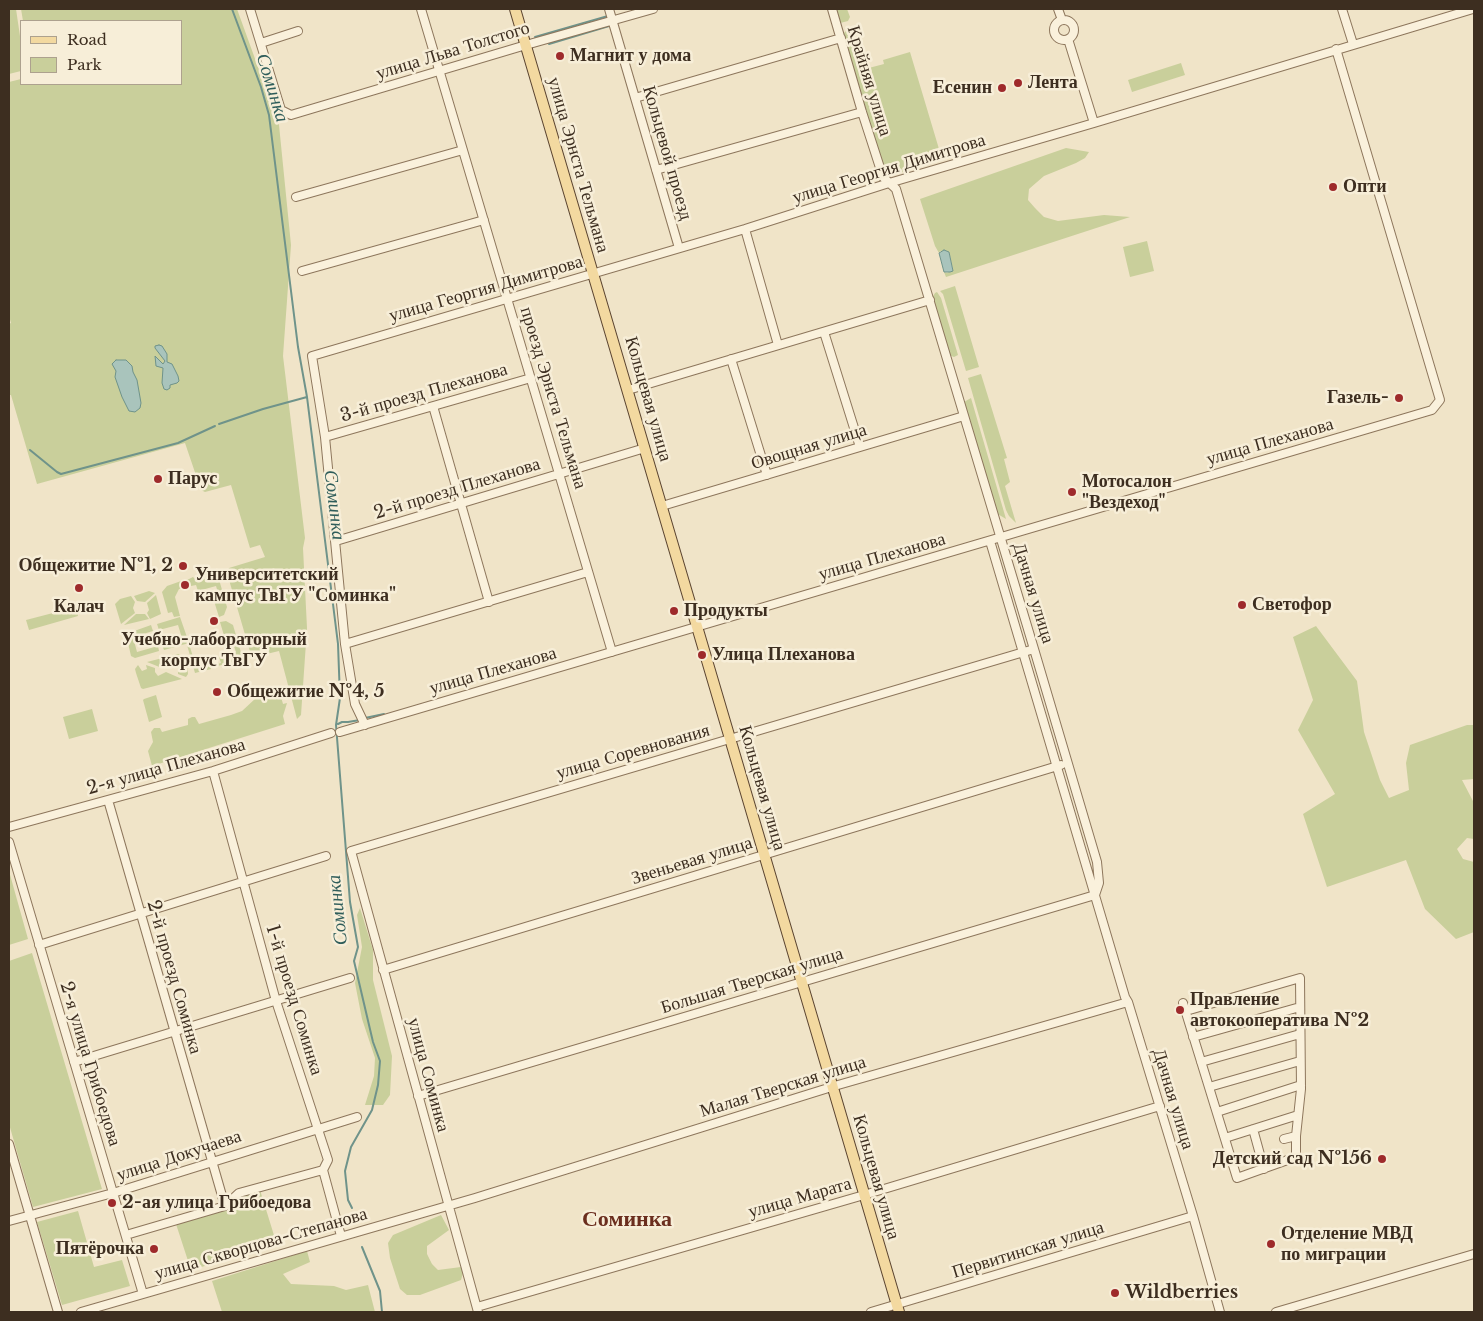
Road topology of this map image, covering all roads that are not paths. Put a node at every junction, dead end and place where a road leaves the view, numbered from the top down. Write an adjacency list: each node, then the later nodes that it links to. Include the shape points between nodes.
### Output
1 (250, 9): 15 (street)
2 (421, 9): 19 (street, проезд Эрнста Тельмана)
3 (515, 9): 17 (main road, улица Эрнста Тельмана)
4 (609, 9): 11 (street, Кольцевой проезд)
5 (653, 9): 11 (street, улица Льва Толстого)
6 (832, 9): 13 (street, Крайняя улица)
7 (1058, 9): 10 (street)
8 (1342, 9): 16 (street)
9 (1473, 9): 16 (street, улица Георгия Димитрова)
10 (1062, 20): 14 (street, via 1068,20 1073,27); 14 (street, via 1055,24 1054,33 1058,38)
11 (612, 21): 17 (street, улица Льва Толстого); 20 (street, Кольцевой проезд)
12 (298, 31): 15 (street)
13 (840, 38): 20 (street); 21 (street, Крайняя улица)
14 (1068, 39): 22 (street)
15 (261, 43): 19 (street, улица Льва Толстого, via 281,110 291,115)
16 (1353, 44): 18 (street, улица Георгия Димитрова)
17 (526, 45): 19 (street, улица Льва Толстого); 31 (main road, улица Эрнста Тельмана)
18 (1336, 49): 22 (street, улица Георгия Димитрова); 48 (street, улица Плеханова, via 1440,400 1432,410)
19 (440, 71): 23 (street, проезд Эрнста Тельмана)
20 (635, 98): 24 (street, Кольцевой проезд)
21 (862, 112): 24 (street); 25 (street, Крайняя улица, via 883,177)
22 (1094, 123): 25 (street, улица Георгия Димитрова)
23 (463, 150): 26 (street); 27 (street, проезд Эрнста Тельмана)
24 (656, 170): 29 (street, Кольцевой проезд)
25 (889, 183): 28 (street, улица Георгия Димитрова); 33 (street, Крайняя улица, via 896,189)
26 (296, 197)
27 (484, 220): 30 (street); 32 (street, проезд Эрнста Тельмана)
28 (745, 229): 29 (street, улица Георгия Димитрова); 35 (street)
29 (680, 248): 31 (street, улица Георгия Димитрова)
30 (302, 271)
31 (593, 273): 32 (street, улица Георгия Димитрова); 38 (main road, Кольцевая улица)
32 (507, 298): 37 (street, проезд Эрнста Тельмана); 41 (street, улица Георгия Димитрова, via 312,356)
33 (930, 300): 34 (street); 40 (street, Дачная улица)
34 (824, 332): 35 (street); 43 (street)
35 (778, 345): 36 (street)
36 (731, 359): 38 (street); 45 (street)
37 (531, 378): 39 (street, 3-й проезд Плеханова); 44 (street, проезд Эрнста Тельмана)
38 (628, 390): 42 (main road, Кольцевая улица)
39 (433, 406): 41 (street, 3-й проезд Плеханова); 46 (street)
40 (964, 416): 43 (street, Овощная улица); 48 (street, Дачная улица)
41 (325, 437): 49 (street)
42 (645, 448): 44 (street, 2-й проезд Плеханова); 47 (main road, Кольцевая улица)
43 (860, 448): 45 (street, Овощная улица)
44 (560, 474): 46 (street, 2-й проезд Плеханова); 51 (street, проезд Эрнста Тельмана)
45 (767, 475): 47 (street, Овощная улица)
46 (461, 504): 49 (street, 2-й проезд Плеханова); 52 (street)
47 (662, 506): 53 (main road, Кольцевая улица)
48 (1000, 538): 50 (street, улица Плеханова); 55 (street, Дачная улица)
49 (336, 541): 54 (street)
50 (990, 541): 53 (street, улица Плеханова); 57 (street, Дачная улица)
51 (588, 572): 52 (street); 56 (street, проезд Эрнста Тельмана)
52 (489, 602): 54 (street)
53 (698, 627): 56 (street, улица Плеханова); 61 (main road, Кольцевая улица)
54 (345, 644): 58 (street, via 355,704)
55 (1034, 648): 57 (street, улица Соревнования); 62 (street, Дачная улица)
56 (612, 652): 58 (street, улица Плеханова)
57 (1023, 652): 61 (street, улица Соревнования); 63 (street, Дачная улица)
58 (365, 725): 59 (street, улица Плеханова)
59 (340, 732)
60 (331, 733): 64 (street, 2-я улица Плеханова)
61 (731, 738): 68 (street, улица Соревнования); 69 (main road, Кольцевая улица)
62 (1067, 764): 63 (street, Звеньевая улица); 72 (street, Дачная улица, via 1097,862 1099,883)
63 (1057, 767): 69 (street, Звеньевая улица); 72 (street, Дачная улица)
64 (212, 771): 65 (street, 2-я улица Плеханова); 71 (street, 1-й проезд Соминка)
65 (108, 800): 66 (street, 2-я улица Плеханова); 73 (street, 2-й проезд Соминка)
66 (9, 827)
67 (9, 842): 74 (street, 2-я улица Грибоедова)
68 (355, 850): 75 (street, улица Соминка, via 350,851)
69 (764, 855): 75 (street, Звеньевая улица); 77 (main road, Кольцевая улица)
70 (326, 856): 71 (street)
71 (243, 882): 73 (street); 78 (street, 1-й проезд Соминка)
72 (1095, 895): 77 (street, Большая Тверская улица); 79 (street, Дачная улица)
73 (140, 914): 74 (street); 81 (street, 2-й проезд Соминка)
74 (39, 945): 85 (street, 2-я улица Грибоедова)
75 (383, 970): 90 (street, улица Соминка)
76 (350, 978): 78 (street)
77 (803, 982): 88 (main road, Кольцевая улица); 90 (street, Большая Тверская улица)
78 (276, 1001): 81 (street); 95 (street, 1-й проезд Соминка)
79 (1128, 1002): 88 (street, Малая Тверская улица); 91 (street, Дачная улица)
80 (1300, 1007): 82 (street); 83 (street); 83 (street, via 1300,978 1184,1007)
81 (174, 1032): 85 (street); 101 (street, 2-й проезд Соминка)
82 (1300, 1034): 84 (street); 86 (street)
83 (1193, 1036): 86 (street)
84 (1300, 1061): 87 (street); 89 (street)
85 (74, 1062): 104 (street, 2-я улица Грибоедова)
86 (1201, 1062): 89 (street)
87 (1301, 1086): 92 (street); 93 (street)
88 (833, 1087): 105 (main road, Кольцевая улица); 106 (street, Малая Тверская улица)
89 (1209, 1087): 92 (street)
90 (418, 1096): 106 (street, улица Соминка)
91 (1160, 1106): 105 (street, улица Марата); 109 (street, Дачная улица)
92 (1217, 1112): 98 (street)
93 (1298, 1115): 96 (street); 97 (street)
94 (357, 1117): 95 (street, улица Докучаева)
95 (318, 1128): 101 (street, улица Докучаева); 103 (street, 1-й проезд Соминка, via 328,1160)
96 (1253, 1129): 98 (street); 102 (street)
97 (1296, 1136): 99 (street); 102 (street, via 1296,1157)
98 (1225, 1138): 102 (street, via 1237,1178)
99 (1284, 1139)
100 (9, 1144): 108 (street)
101 (212, 1161): 104 (street, улица Докучаева); 107 (street, 2-й проезд Соминка)
102 (1264, 1169)
103 (323, 1170): 107 (street, via 239,1193); 112 (street, 1-й проезд Соминка)
104 (113, 1193): 108 (street, улица Докучаева); 111 (street, 2-я улица Грибоедова)
105 (864, 1195): 115 (main road, Кольцевая улица); 116 (street, улица Марата)
106 (448, 1205): 112 (street, улица Скворцова-Степанова); 116 (street, улица Соминка)
107 (225, 1206): 111 (street)
108 (30, 1216): 110 (street, улица Докучаева); 117 (street)
109 (1193, 1216): 115 (street, Первитинская улица); 120 (street, Дачная улица)
110 (9, 1222)
111 (126, 1235): 114 (street, 2-я улица Грибоедова)
112 (342, 1236): 114 (street, улица Скворцова-Степанова)
113 (1474, 1254): 121 (street)
114 (143, 1294): 118 (street, улица Скворцова-Степанова)
115 (898, 1308): 119 (street, Первитинская улица)
116 (477, 1310)
117 (58, 1312)
118 (81, 1312)
119 (871, 1312)
120 (1220, 1312)
121 (1276, 1312)

